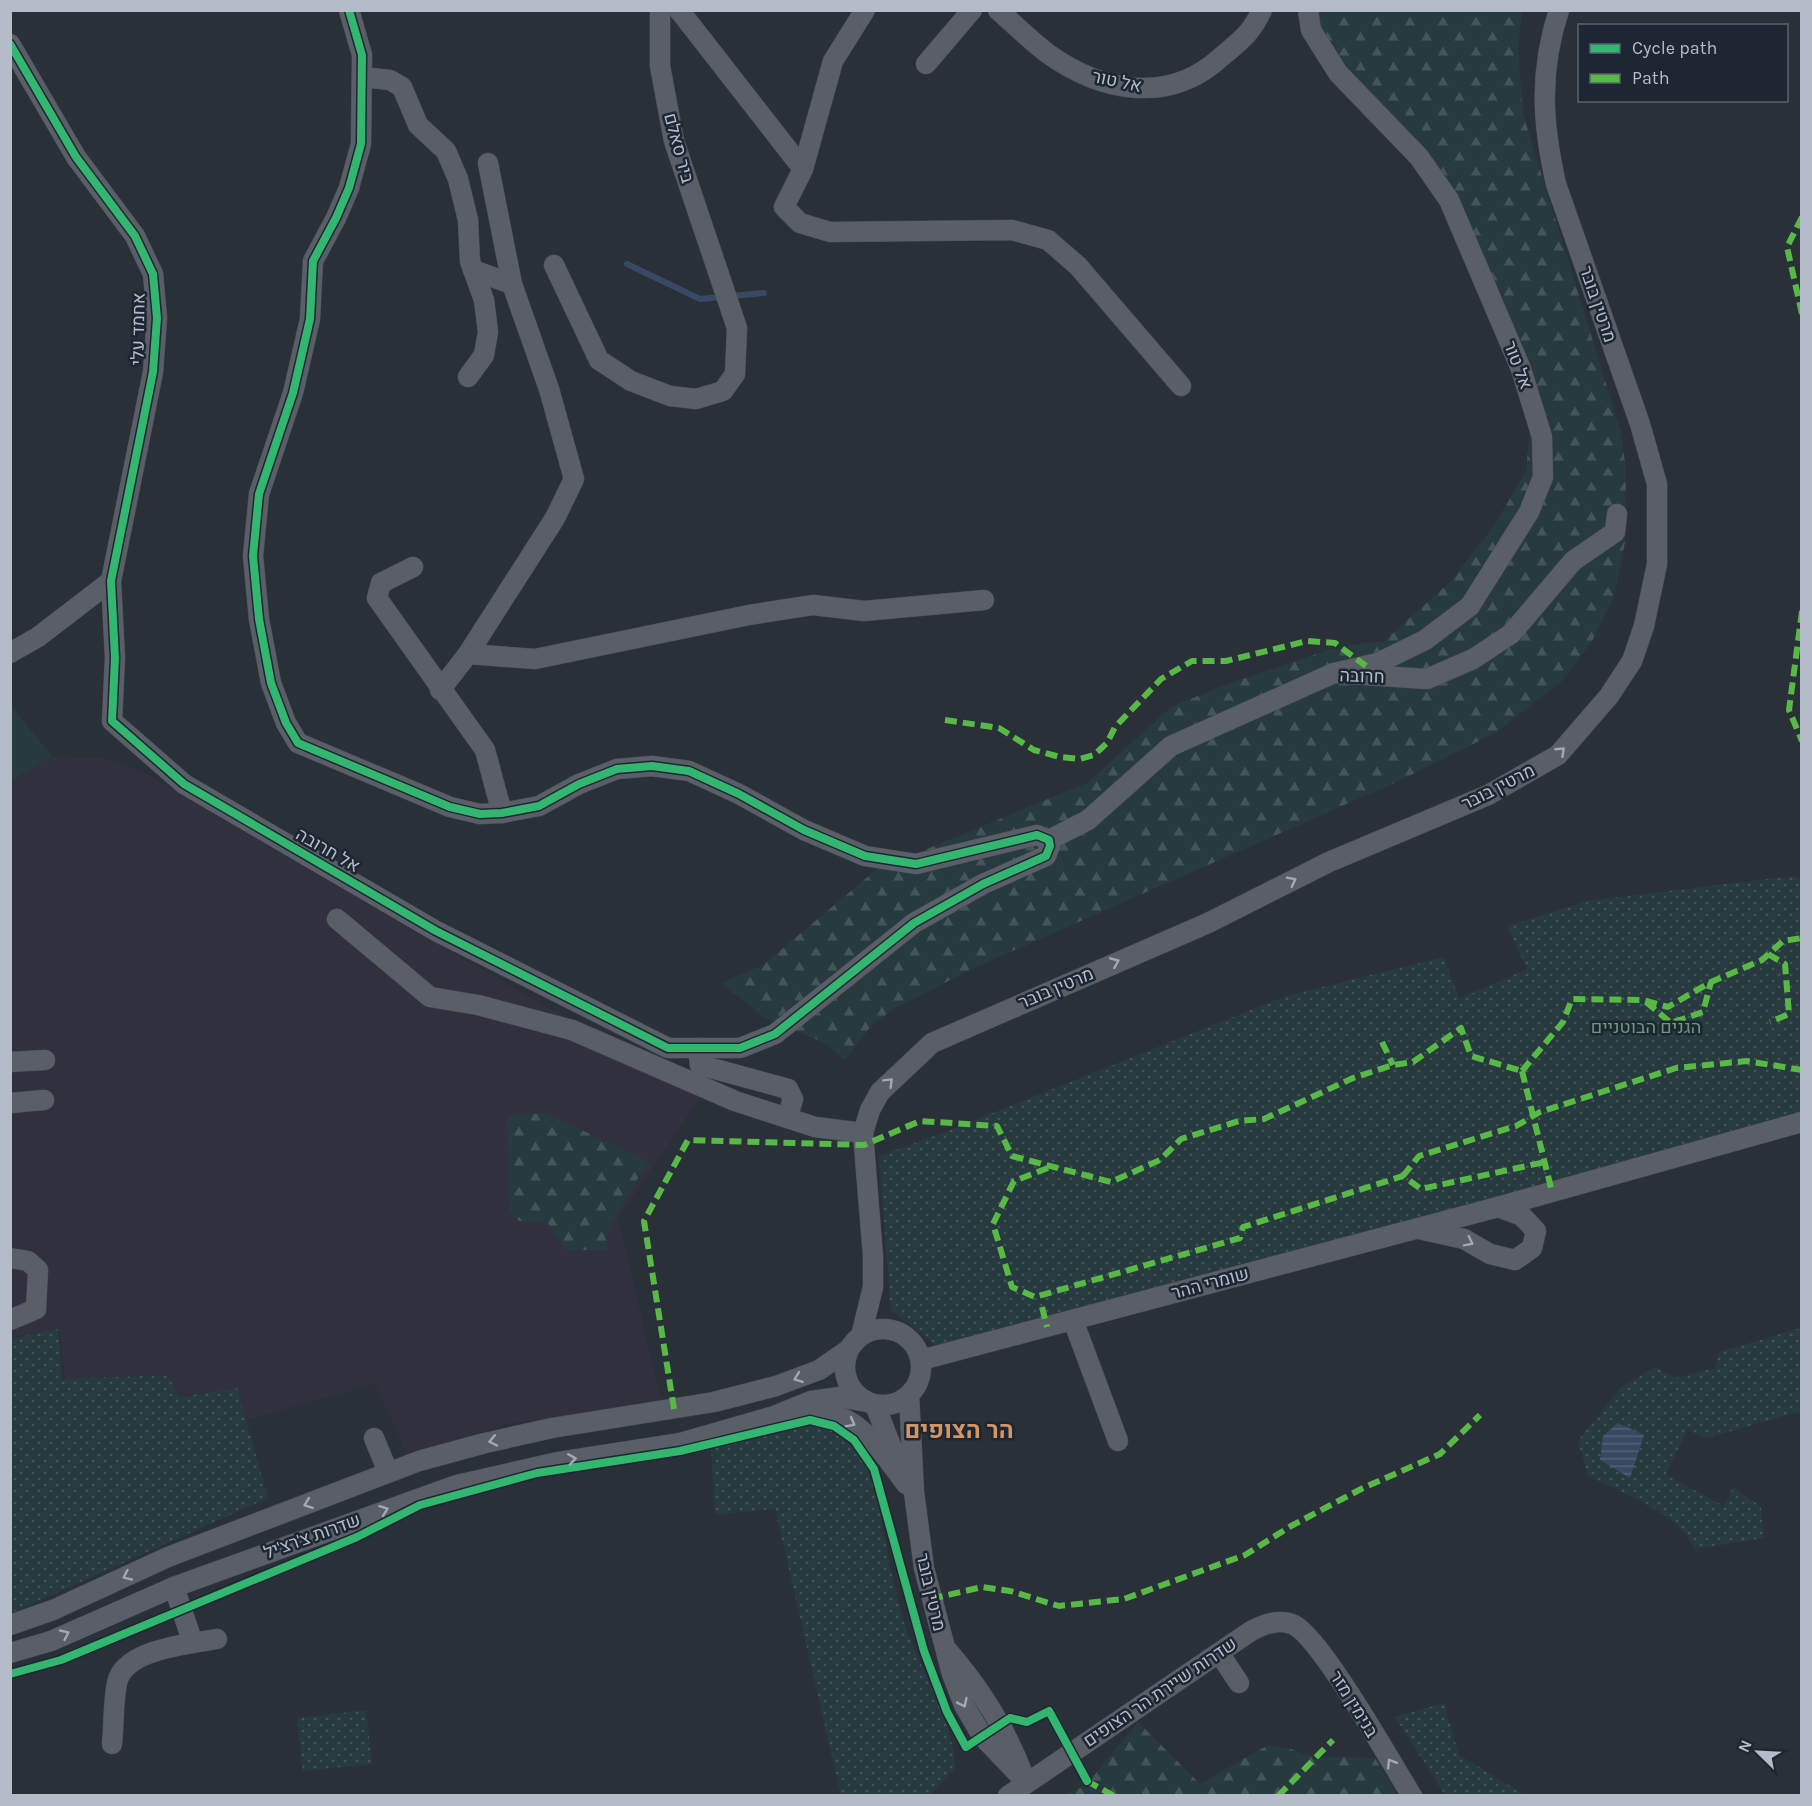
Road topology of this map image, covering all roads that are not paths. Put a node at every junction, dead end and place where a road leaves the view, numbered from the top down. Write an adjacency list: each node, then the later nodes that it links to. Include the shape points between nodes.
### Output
1 (349, 10): 12 (street, via 362,54)
2 (660, 10): 15 (street, ביר סאלם, via 660,66 674,141 737,328 735,374 723,391 696,399 670,396 631,381 599,360)
3 (679, 10): 14 (street)
4 (865, 10): 14 (street, via 833,61)
5 (972, 10): 11 (street)
6 (998, 10): 7 (street, אל טור, via 1048,54 1093,79 1139,89 1176,86 1203,74 1252,31)
7 (1262, 10)
8 (1308, 10): 26 (street, אל טור, via 1311,30 1338,73 1419,157 1449,200 1521,369 1542,437 1543,477 1529,512 1470,606 1416,644 1378,663)
9 (1559, 10): 38 (street, מרטין בובר, one-way to 9, via 880,1092 932,1043 1208,922 1329,862 1488,795 1558,755 1603,704 1632,661 1657,564 1658,484 1556,184 1548,148 1543,93)
10 (10, 44): 22 (street, אחמד עלי, via 76,157 135,236 153,274 157,318 153,372)
11 (926, 64)
12 (362, 77): 16 (street, via 390,80 402,87 418,125 446,151 468,220); 28 (street, via 361,144 336,218 313,261 310,320 295,382 259,494 252,556 271,683 298,743 450,807 480,814)
13 (488, 163): 17 (street)
14 (803, 169): 19 (street, via 784,207 800,223 830,232 1012,230 1048,240 1078,266)
15 (554, 265)
16 (473, 270): 17 (street); 18 (street, via 484,300 488,332 484,355)
17 (512, 284): 25 (street, via 549,389 573,479 555,518)
18 (468, 377)
19 (1181, 386)
20 (1617, 514): 26 (street, חרובה, via 1615,532 1573,561 1511,634 1473,659 1427,678)
21 (412, 567): 27 (street, via 381,583 376,598)
22 (111, 581): 24 (street, via 38,637); 31 (street, אל חרובה, via 115,658 112,722 184,784 436,930 668,1048)
23 (984, 600): 25 (street, via 864,611 813,605 535,659)
24 (10, 653)
25 (468, 654): 27 (street)
26 (1334, 674): 29 (street, חרובה, via 1171,746 1088,820)
27 (440, 690): 28 (street, via 485,750)
28 (502, 813): 29 (street, via 539,806 617,769 652,766 689,771 804,830 865,856 916,864 1037,835)
29 (1049, 840): 31 (street, via 1046,856 983,884 914,923 775,1034 740,1048)
30 (337, 919): 36 (street, via 430,997 478,1005 572,1030 735,1101)
31 (698, 1048): 36 (street, via 700,1065 788,1089 793,1099)
32 (45, 1060): 33 (street)
33 (10, 1062)
34 (44, 1100): 35 (street)
35 (10, 1103)
36 (787, 1118): 38 (street, via 815,1127)
37 (1802, 1122): 39 (street, שומרי ההר)
38 (862, 1133): 41 (street, מרטין בובר)
39 (1498, 1207): 40 (street, שומרי ההר); 40 (street, one-way to 39, via 1464,1239 1490,1254 1515,1260 1532,1248 1536,1231 1522,1216)
40 (1413, 1228): 44 (street, שומרי ההר)
41 (873, 1256): 45 (street, מרטין בובר, via 882,1307); 46 (street, מרטין בובר, via 870,1304)
42 (10, 1258): 43 (street, via 28,1261 38,1270 36,1309)
43 (10, 1320)
44 (1073, 1320): 47 (street, שומרי ההר); 52 (street)
45 (891, 1329): 46 (street, via 879,1328); 47 (street, via 911,1340)
46 (855, 1343): 49 (street, via 845,1374 849,1386); 53 (street, שדרות צ'רצ'יל, one-way to 53, via 819,1370 776,1386 714,1402 484,1443)
47 (921, 1360): 48 (street, via 919,1380)
48 (909, 1395): 49 (street, via 893,1404); 55 (street, מרטין בובר)
49 (871, 1403): 50 (street, שדרות צ'רצ'יל, via 840,1397 811,1401); 54 (street, מרטין בובר)
50 (774, 1416): 54 (street, one-way to 54, via 824,1411 849,1421 875,1442); 56 (street, שדרות צ'רצ'יל, one-way to 50, via 457,1485 558,1461 680,1443)
51 (374, 1438): 53 (street)
52 (1118, 1441)
53 (388, 1472): 58 (street, שדרות צ'רצ'יל, one-way to 58, via 168,1557 53,1610)
54 (906, 1484): 55 (street, מרטין בובר)
55 (919, 1536): 65 (street, מרטין בובר, via 931,1599 957,1688 976,1728 993,1751)
56 (174, 1587): 60 (street); 61 (street, שדרות צ'רצ'יל, one-way to 56, via 51,1641)
57 (1287, 1623): 62 (street, שדרות שיירת הר הצופים, via 1262,1625); 67 (street, בנימין מזר, one-way to 57, via 1316,1646 1299,1628)
58 (10, 1625)
59 (217, 1639): 60 (street)
60 (193, 1643): 64 (street, via 158,1650 130,1662 117,1681)
61 (10, 1653)
62 (1219, 1653): 63 (street); 65 (street, שדרות שיירת הר הצופים)
63 (1239, 1683)
64 (112, 1744)
65 (1026, 1782): 66 (street, שדרות שיירת הר הצופים)
66 (1008, 1796)
67 (1412, 1796)

